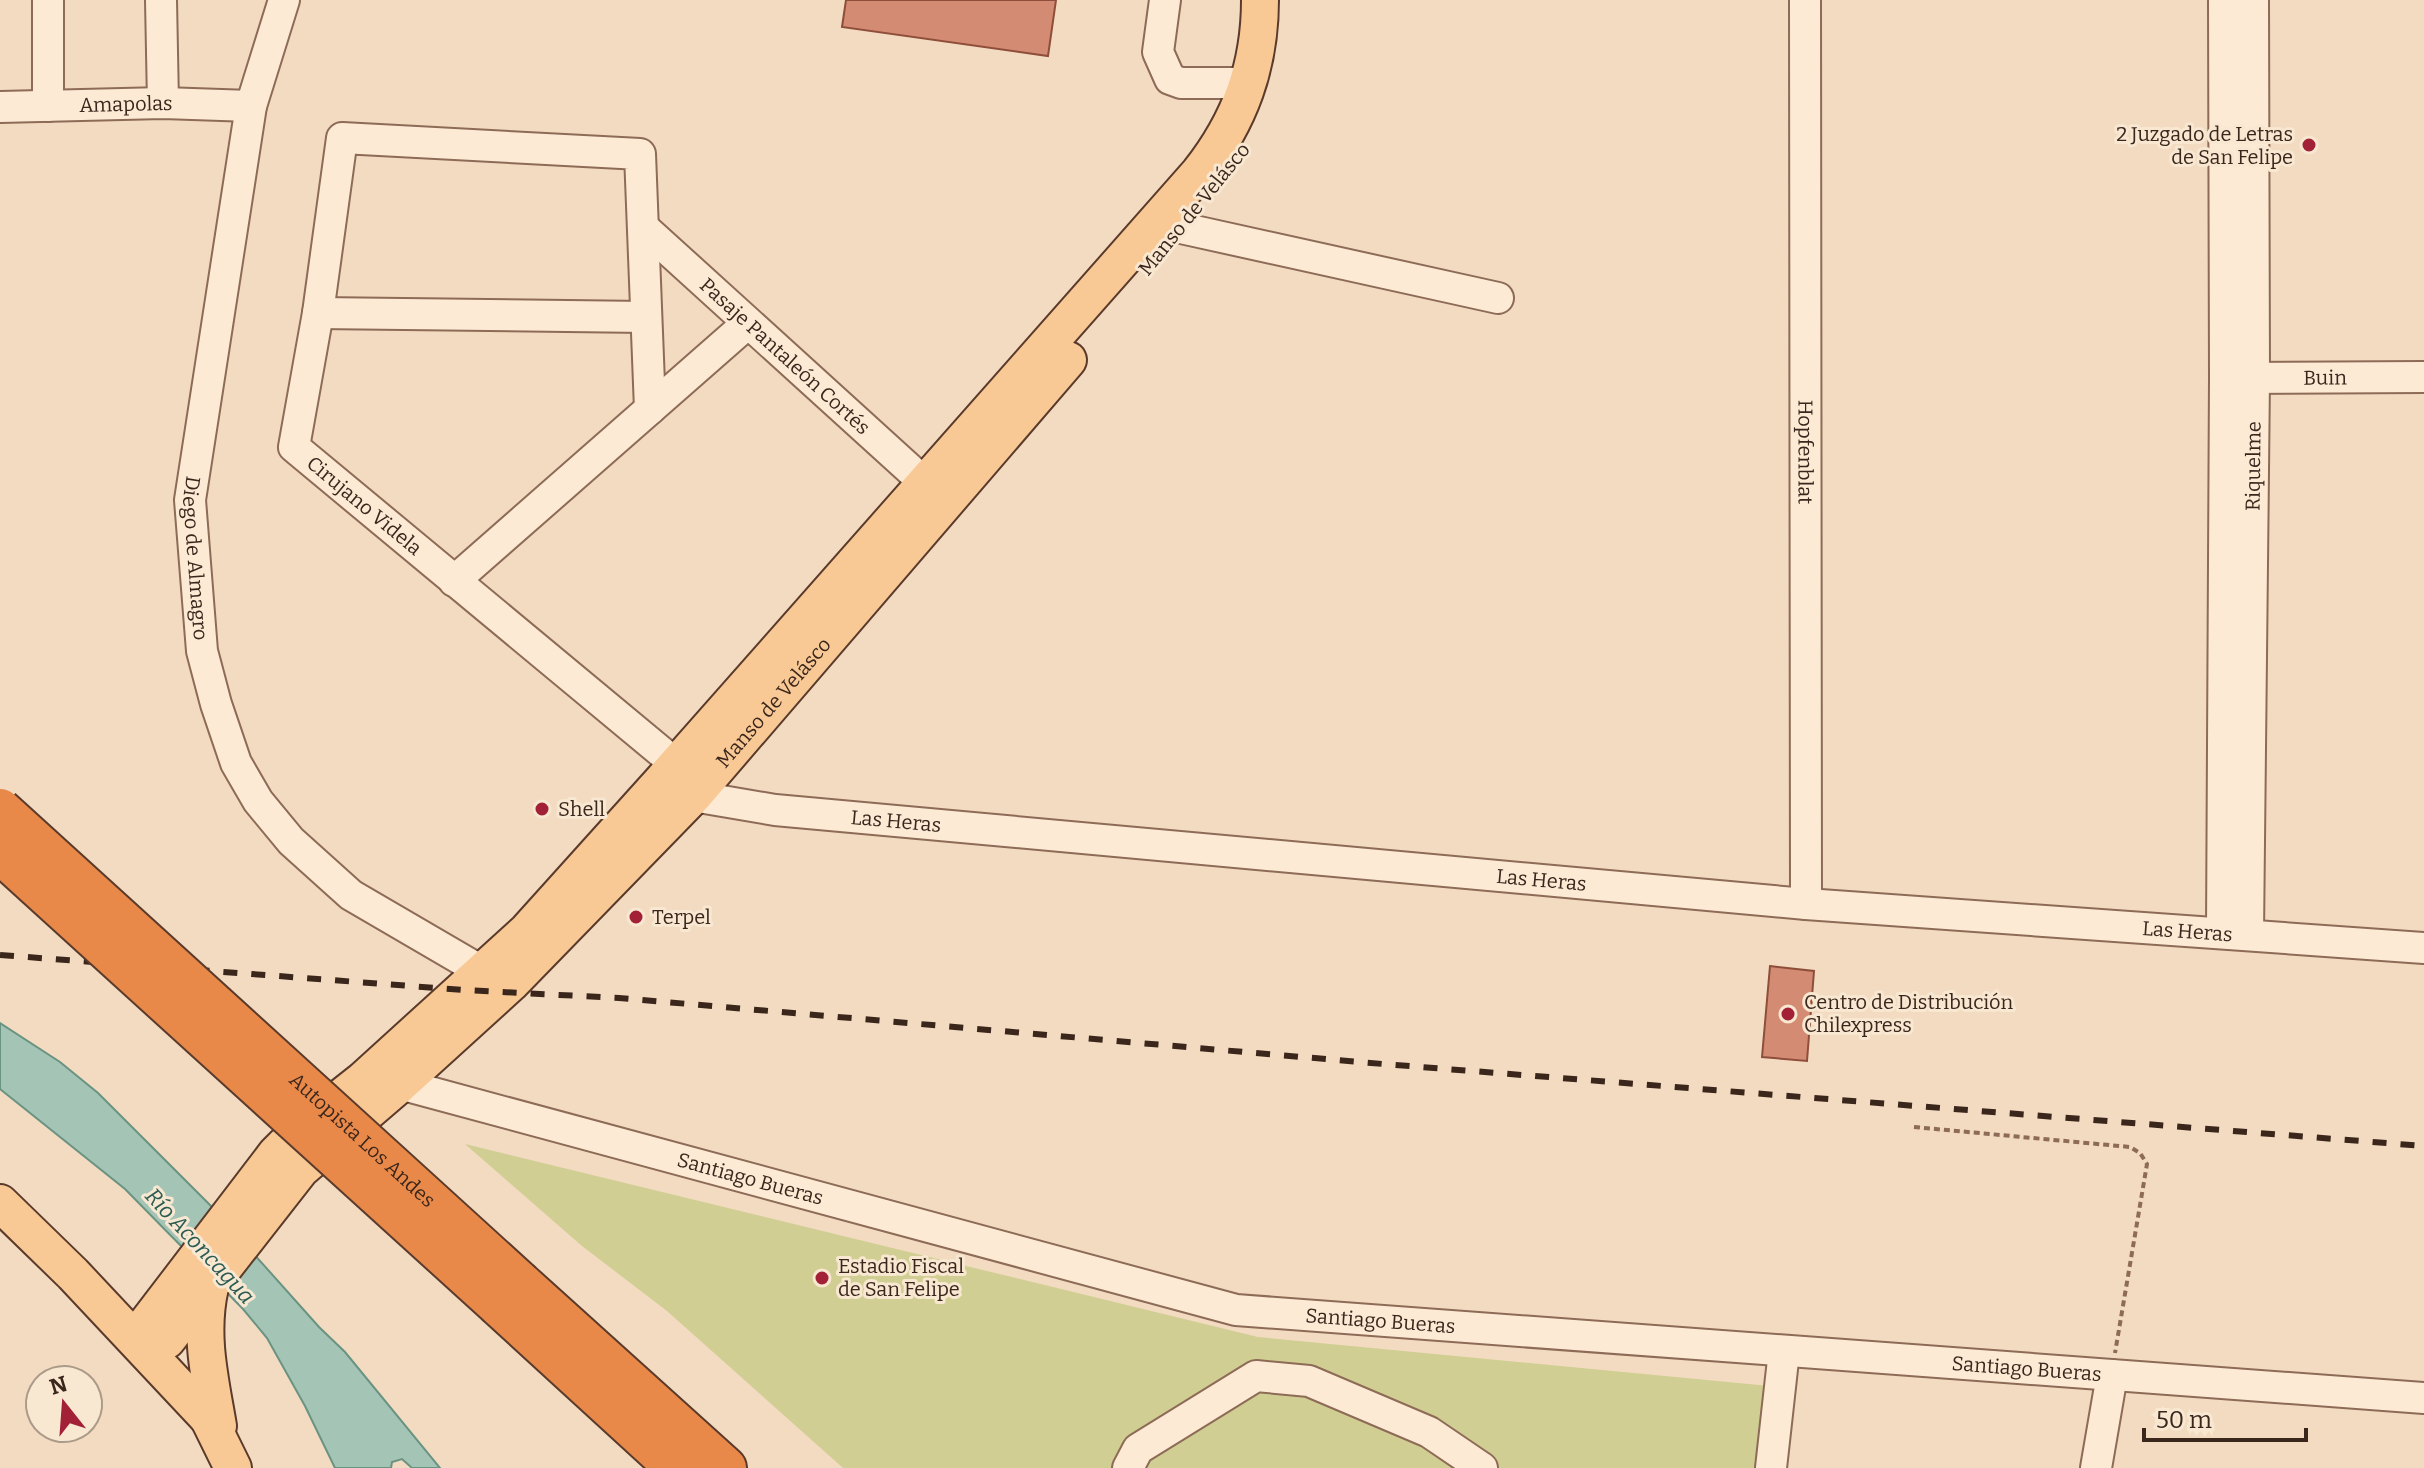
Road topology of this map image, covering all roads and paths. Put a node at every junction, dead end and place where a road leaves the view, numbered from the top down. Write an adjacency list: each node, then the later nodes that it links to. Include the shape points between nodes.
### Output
1 (48, 0): 12 (street)
2 (161, 0): 11 (street)
3 (284, 0): 13 (street, Diego de Almagro)
4 (1165, 0): 10 (street, via 1158,52 1170,79)
5 (1260, 0): 10 (main road, Manso de Velásco)
6 (1284, 0): 16 (main road, Manso de Velásco, via 1279,63 1260,120 1242,153)
7 (1805, 0): 29 (street, Hopfenblat)
8 (2224, 0): 22 (street, Riquelme)
9 (2253, 0): 22 (street, Riquelme)
10 (1249, 83): 24 (main road, Manso de Velásco, via 1229,130 1199,173)
11 (163, 103): 12 (street, Amapolas); 13 (street, Amapolas)
12 (48, 106): 14 (street, Amapolas)
13 (251, 106): 32 (street, Diego de Almagro, via 190,500 202,651 213,691 236,763 291,841 351,895)
14 (0, 107)
15 (643, 227): 18 (street, Cirujano Videla, via 640,154 342,138); 19 (street); 20 (street, Pasaje Pantaleón Cortés)
16 (1181, 228): 17 (street); 26 (main road, Manso de Velásco)
17 (1498, 298)
18 (318, 313): 19 (street); 25 (street, Cirujano Videla, via 294,447)
19 (646, 317): 23 (street)
20 (748, 323): 23 (street); 24 (street, Pasaje Pantaleón Cortés)
21 (2424, 377): 22 (street, Buin)
22 (2240, 378): 30 (street, Riquelme)
23 (650, 409): 25 (street)
24 (926, 484): 26 (main road, Manso de Velásco)
25 (454, 581): 26 (street, Cirujano Videla)
26 (678, 780): 29 (street, Las Heras, via 791,812); 32 (main road, Manso de Velásco)
27 (0, 810): 39 (highway, Autopista Los Andes, bridge)
28 (0, 852): 39 (highway, Autopista Los Andes, bridge)
29 (1806, 904): 30 (street, Las Heras)
30 (2235, 933): 31 (street, Las Heras)
31 (2424, 948)
32 (497, 978): 33 (main road, Manso de Velásco); 34 (main road, Manso de Velásco)
33 (363, 1080): 34 (street, Santiago Bueras); 36 (main road, Manso de Velásco, via 301,1129)
34 (400, 1084): 36 (main road, Manso de Velásco); 41 (street, Santiago Bueras, via 1236,1310)
35 (1914, 1127): 42 (path, via 2130,1147 2140,1153 2147,1164)
36 (289, 1161): 38 (main road, Manso de Velásco)
37 (0, 1203): 40 (main road)
38 (193, 1285): 40 (main road, Manso de Velásco); 44 (main road, via 206,1303 204,1340)
39 (510, 1294): 45 (highway, Autopista Los Andes); 46 (highway, Autopista Los Andes)
40 (149, 1340): 44 (main road)
41 (1784, 1351): 42 (street, Santiago Bueras); 49 (street)
42 (2112, 1375): 43 (street, Santiago Bueras); 50 (street)
43 (2424, 1398)
44 (221, 1444)
45 (677, 1468)
46 (725, 1468)
47 (1128, 1468): 48 (street, via 1138,1449 1256,1376 1309,1381 1429,1432)
48 (1482, 1468)
49 (1771, 1468)
50 (2096, 1468)

